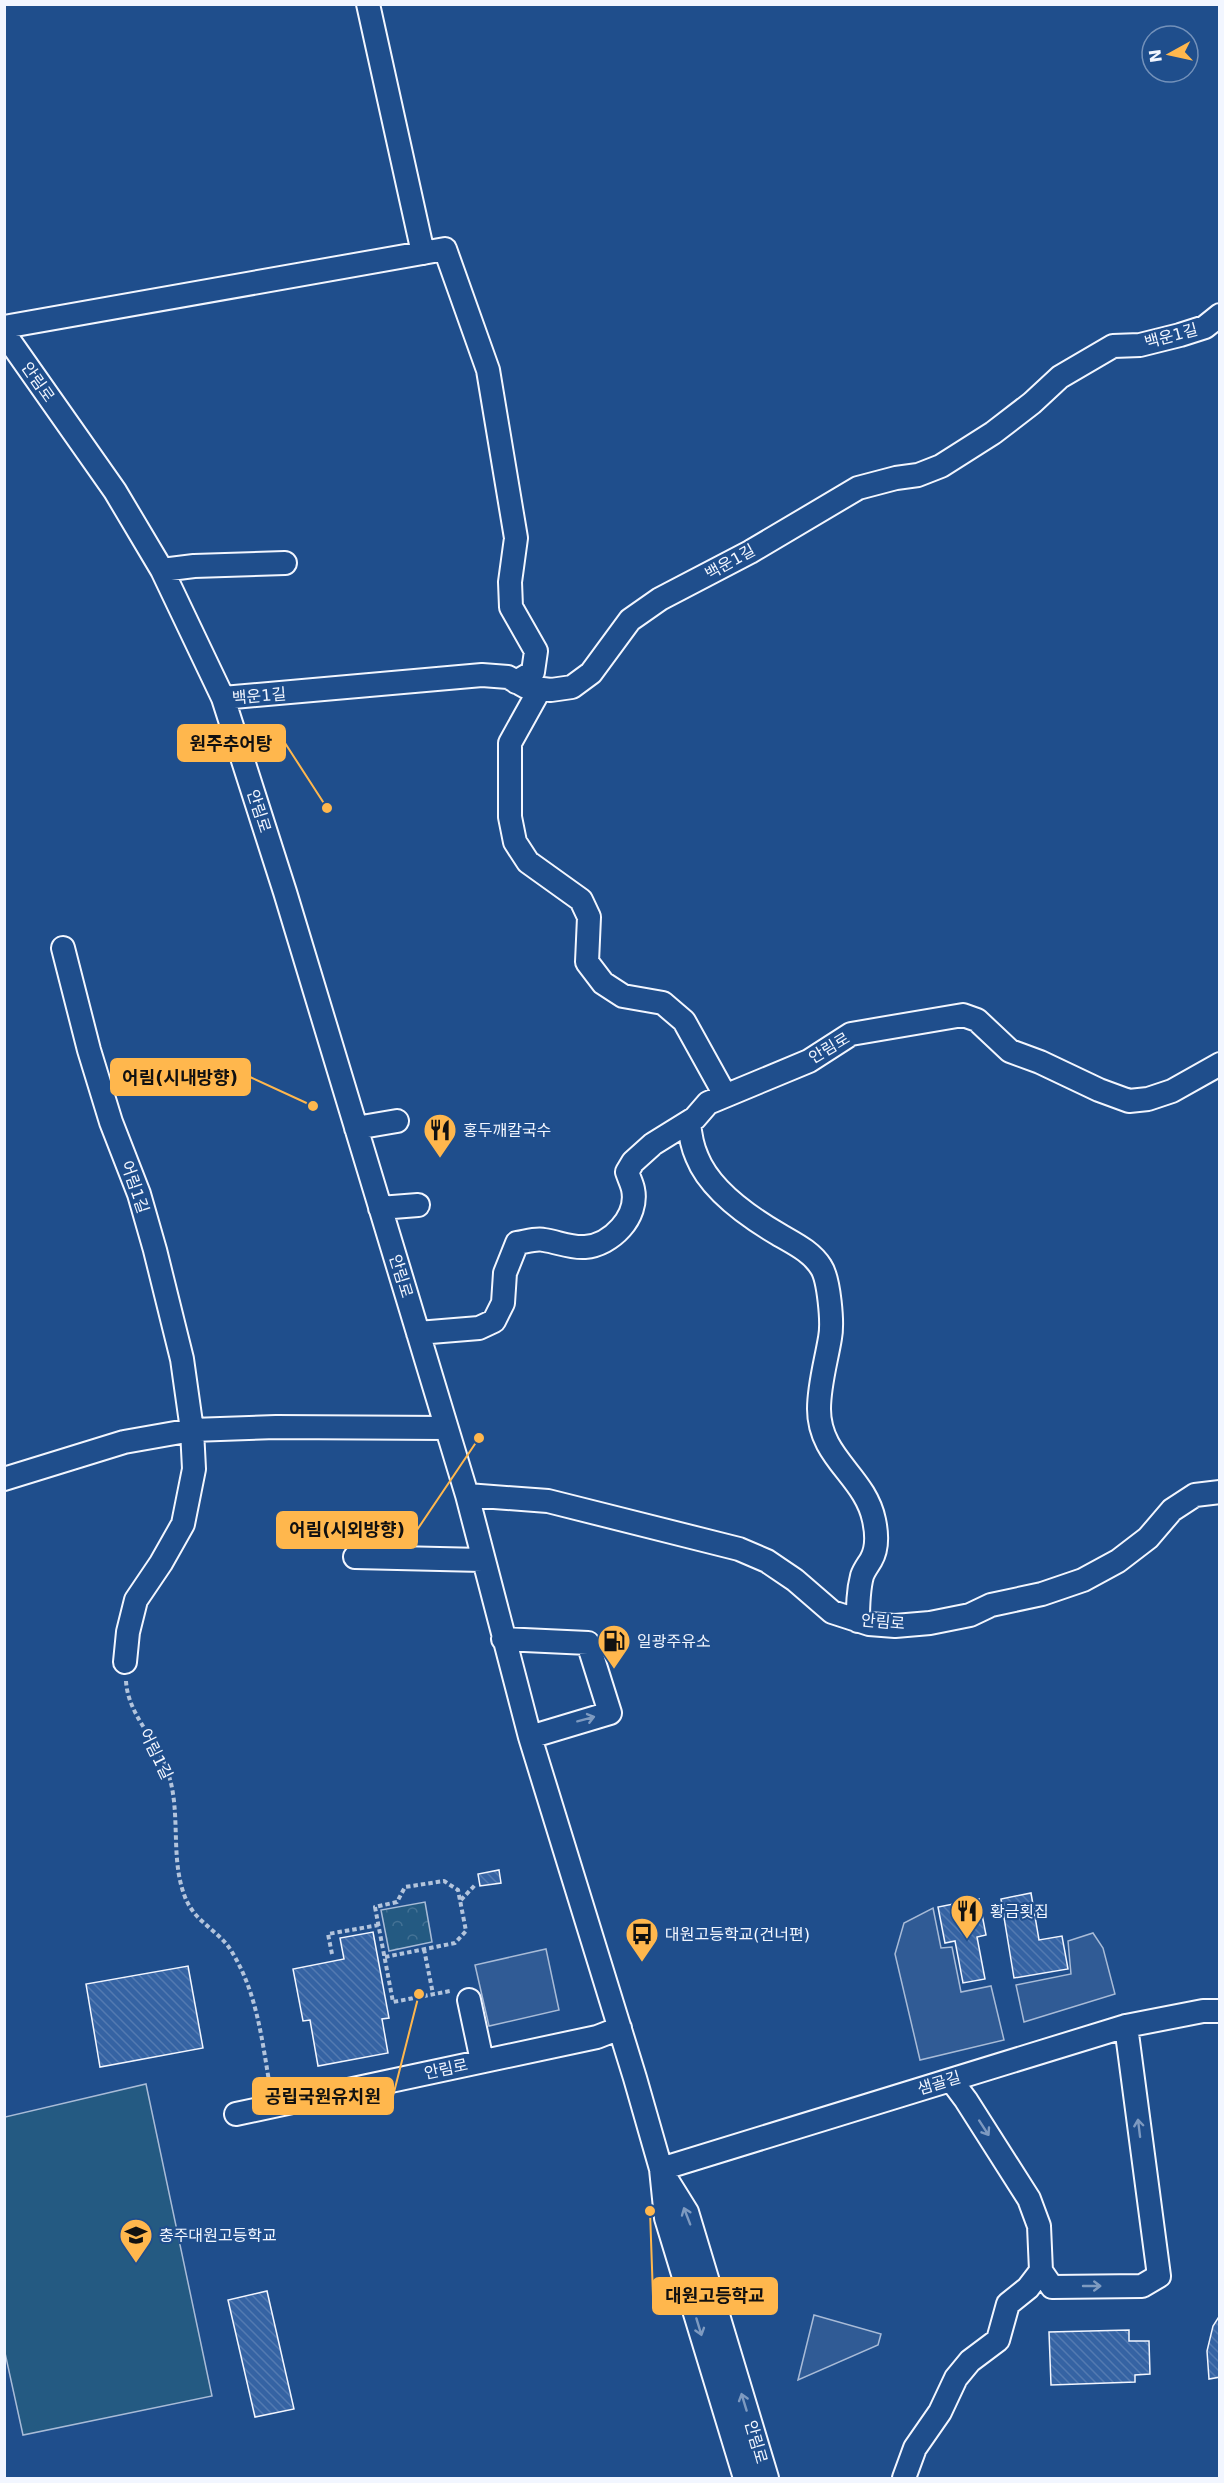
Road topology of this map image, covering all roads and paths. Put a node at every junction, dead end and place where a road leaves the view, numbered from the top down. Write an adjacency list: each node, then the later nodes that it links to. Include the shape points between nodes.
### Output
1 (368, 4): 2 (street)
2 (434, 251): 4 (street); 8 (street, via 488,370 516,538 511,607 536,651 532,672)
3 (1220, 315): 9 (street, 백운1길, via 1205,327 1180,336 1113,346 1060,377 993,433 941,466 858,488 750,552 660,599 630,620 591,674 572,687)
4 (4, 327)
5 (4, 333): 7 (street, 안림로, via 115,491)
6 (285, 563): 7 (street)
7 (162, 570): 10 (street, 안림로)
8 (516, 682): 9 (street, 백운1길); 10 (street, 백운1길, via 508,677 482,675)
9 (540, 689): 13 (street, via 510,742 510,818 514,842 528,862 581,900 589,917 587,962 603,983 623,996 663,1003 684,1021)
10 (223, 699): 16 (street, 안림로)
11 (63, 948): 21 (street, 어림1길, via 89,1050 155,1250 182,1359)
12 (1220, 1064): 13 (street, 안림로, via 1172,1091 1129,1101 1010,1051 977,1020 963,1015 851,1034 809,1061)
13 (725, 1095): 15 (street, 안림로, via 708,1103)
14 (397, 1120): 16 (street)
15 (689, 1122): 19 (street, 안림로, via 653,1144 633,1162 627,1172 634,1191 631,1210 622,1228 608,1239 587,1247 542,1239 517,1243 505,1273 503,1303 494,1320 479,1328); 27 (street, via 697,1159 727,1197 745,1214 808,1252 822,1268 828,1288 831,1336 820,1390 822,1436 866,1497 877,1538 872,1558 862,1573)
16 (356, 1128): 18 (street, 안림로)
17 (418, 1205): 18 (street)
18 (380, 1208): 19 (street, 안림로)
19 (418, 1333): 20 (street, 안림로)
20 (447, 1428): 21 (street); 24 (street, 안림로)
21 (192, 1430): 22 (street, via 124,1442); 29 (street, 어림1길, via 194,1469 183,1524 136,1600)
22 (4, 1479)
23 (1220, 1492): 27 (street, 안림로, via 1195,1495 1172,1510 1148,1538 1118,1561 1083,1580 992,1605 970,1615 930,1623 895,1626)
24 (467, 1495): 26 (street, 안림로); 27 (street, 안림로, via 548,1501 739,1549 767,1561 832,1612)
25 (355, 1557): 26 (street)
26 (482, 1560): 28 (street, 안림로)
27 (858, 1621)
28 (503, 1639): 30 (street, 안림로); 30 (street, one-way to 28, via 610,1713 588,1643)
29 (125, 1662): 44 (path, 어림1길, via 132,1706 169,1773 175,1802 180,1882 186,1901 231,1949 253,1993)
30 (530, 1737): 41 (street, 안림로)
31 (475, 1885): 32 (path)
32 (460, 1901): 33 (path, via 458,1890 444,1881 405,1887 397,1902 375,1907); 34 (path, via 466,1931 455,1943)
33 (379, 1925): 35 (path, via 328,1934); 36 (path)
34 (424, 1949): 36 (path); 37 (path)
35 (332, 1954)
36 (385, 1957): 37 (path, via 393,2002)
37 (433, 1994): 38 (path, via 450,1991)
38 (469, 2000): 42 (street)
39 (1220, 2011): 40 (street, 샘골길)
40 (1126, 2026): 43 (street, 샘골길); 47 (street, one-way to 40, via 1052,2287 1143,2286 1159,2276)
41 (620, 2028): 42 (street, 안림로, via 597,2037); 46 (street, 안림로)
42 (482, 2061): 44 (street, 안림로)
43 (951, 2080): 46 (street, 샘골길); 47 (street, one-way to 47, via 1029,2199 1039,2226)
44 (273, 2105): 45 (street, 안림로)
45 (236, 2114)
46 (661, 2169): 48 (street, 안림로, one-way to 48, via 666,2218); 49 (street, 안림로, one-way to 46, via 687,2212)
47 (1041, 2271): 50 (street, via 1008,2304 998,2340 970,2361 956,2378 940,2412 915,2448)
48 (745, 2478)
49 (767, 2478)
50 (904, 2478)

